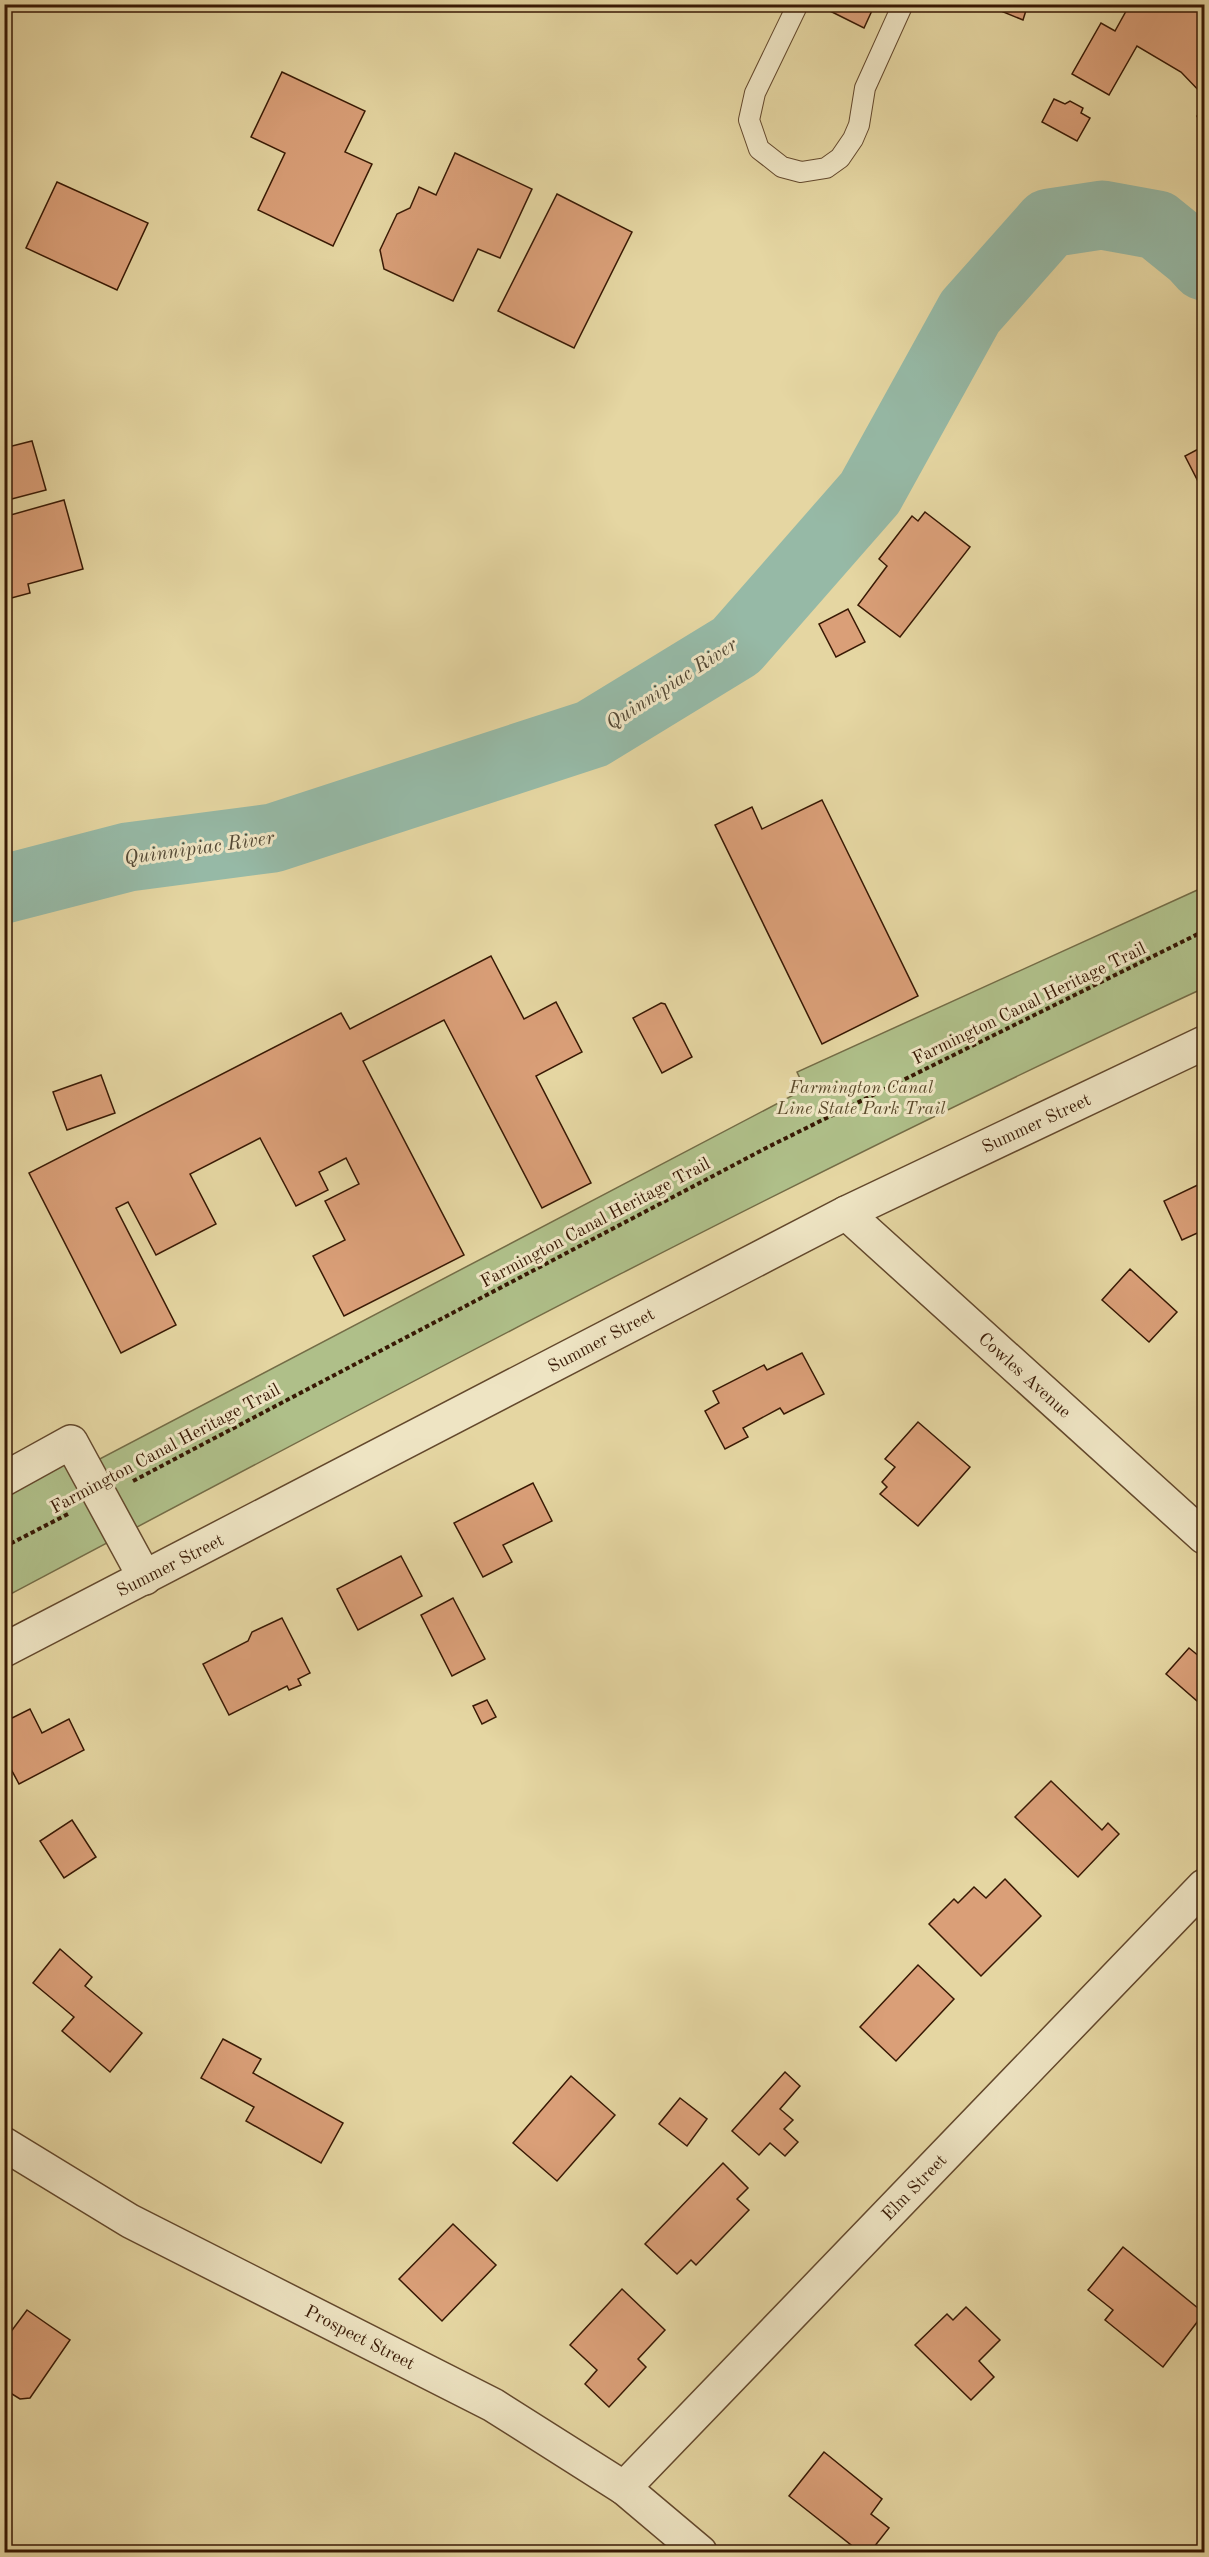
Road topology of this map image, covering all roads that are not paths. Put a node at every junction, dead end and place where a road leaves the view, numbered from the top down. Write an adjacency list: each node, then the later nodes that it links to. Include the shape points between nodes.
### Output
1 (798, 4): 2 (lane, via 755,93 749,120 759,149 782,167 801,172 826,168 840,158 853,139 865,88)
2 (903, 4)
3 (1204, 1043): 4 (street, Summer Street)
4 (846, 1213): 6 (street, Cowles Avenue); 7 (street, Summer Street)
5 (4, 1479): 7 (street, via 71,1442)
6 (1204, 1537)
7 (145, 1578): 8 (street, Summer Street)
8 (4, 1650)
9 (1204, 1886): 11 (street, Elm Street)
10 (4, 2144): 11 (street, Prospect Street, via 130,2221 494,2405)
11 (624, 2488): 12 (street, Prospect Street)
12 (700, 2553)

